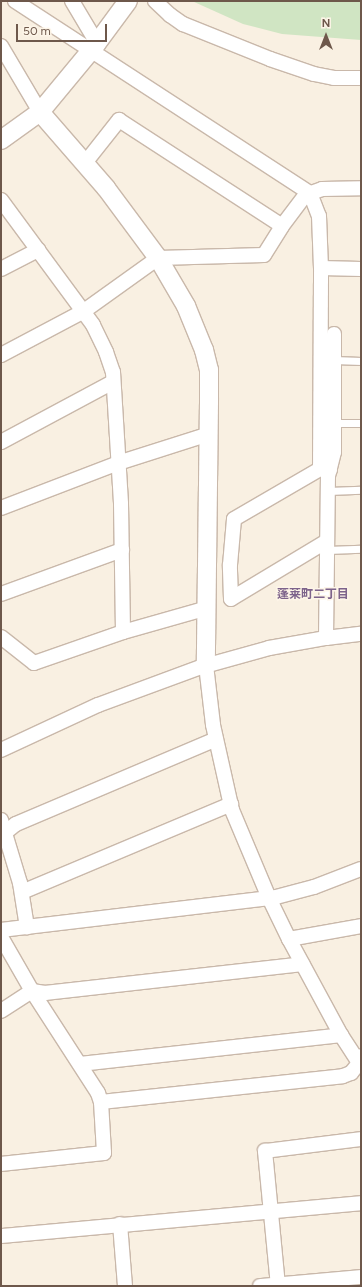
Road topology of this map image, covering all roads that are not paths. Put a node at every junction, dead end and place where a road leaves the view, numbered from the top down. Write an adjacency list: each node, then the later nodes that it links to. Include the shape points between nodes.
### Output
1 (15, 1): 6 (street)
2 (72, 1): 6 (street)
3 (128, 1): 6 (street)
4 (155, 1): 7 (street, via 183,24 270,59 314,74 334,78)
5 (1, 46): 8 (street)
6 (94, 46): 8 (street); 12 (street)
7 (361, 78)
8 (40, 112): 9 (street); 10 (street)
9 (1, 140)
10 (85, 163): 14 (street, via 119,120); 16 (street)
11 (361, 188): 12 (street, via 322,189)
12 (310, 194): 14 (street, via 305,195); 17 (street, via 319,216)
13 (1, 200): 15 (street)
14 (282, 226): 16 (street, via 264,255)
15 (38, 250): 18 (street); 20 (street)
16 (158, 258): 20 (street); 28 (street, via 186,306 204,350 209,370)
17 (321, 268): 19 (street); 31 (street)
18 (1, 269)
19 (361, 270)
20 (84, 311): 22 (street); 25 (street, via 106,352 113,372)
21 (334, 334): 23 (street)
22 (1, 354)
23 (334, 360): 24 (lane); 26 (street)
24 (361, 361)
25 (113, 382): 29 (street); 30 (street)
26 (334, 423): 27 (lane); 31 (street, via 334,452)
27 (361, 423)
28 (209, 434): 30 (street); 39 (street)
29 (1, 442)
30 (118, 463): 34 (street); 36 (street)
31 (325, 469): 32 (street); 35 (street, via 234,519 230,565 231,599)
32 (328, 490): 33 (lane); 35 (street)
33 (361, 490)
34 (1, 508)
35 (327, 546): 37 (lane); 43 (street)
36 (122, 550): 38 (street); 40 (street)
37 (361, 550)
38 (1, 594)
39 (207, 608): 40 (street); 44 (street)
40 (123, 632): 42 (street, via 34,663)
41 (361, 634): 43 (street)
42 (1, 637)
43 (326, 638): 44 (street, via 244,654)
44 (206, 665): 45 (street); 46 (street, via 98,704)
45 (216, 739): 47 (street); 48 (street)
46 (1, 750)
47 (231, 804): 50 (street); 51 (street)
48 (2, 829): 50 (street)
49 (361, 868): 51 (street, via 314,887)
50 (22, 892): 53 (street)
51 (269, 898): 53 (street); 56 (street)
52 (361, 926): 56 (street)
53 (27, 927): 54 (street)
54 (1, 930)
55 (1, 937): 58 (street)
56 (289, 939): 57 (street)
57 (302, 964): 58 (street, via 45,993); 60 (street)
58 (32, 991): 59 (street); 62 (street)
59 (1, 1011)
60 (341, 1035): 61 (street); 62 (street)
61 (360, 1060): 63 (street, via 351,1073 343,1076)
62 (80, 1064): 63 (street, via 98,1092)
63 (101, 1102): 65 (street, via 104,1153)
64 (361, 1139): 67 (street, via 265,1151)
65 (1, 1164)
66 (361, 1203): 67 (street)
67 (272, 1210): 68 (street); 71 (street)
68 (120, 1224): 69 (street); 72 (street)
69 (1, 1236)
70 (361, 1278): 71 (street)
71 (278, 1285): 73 (street)
72 (125, 1286)
73 (260, 1286)

